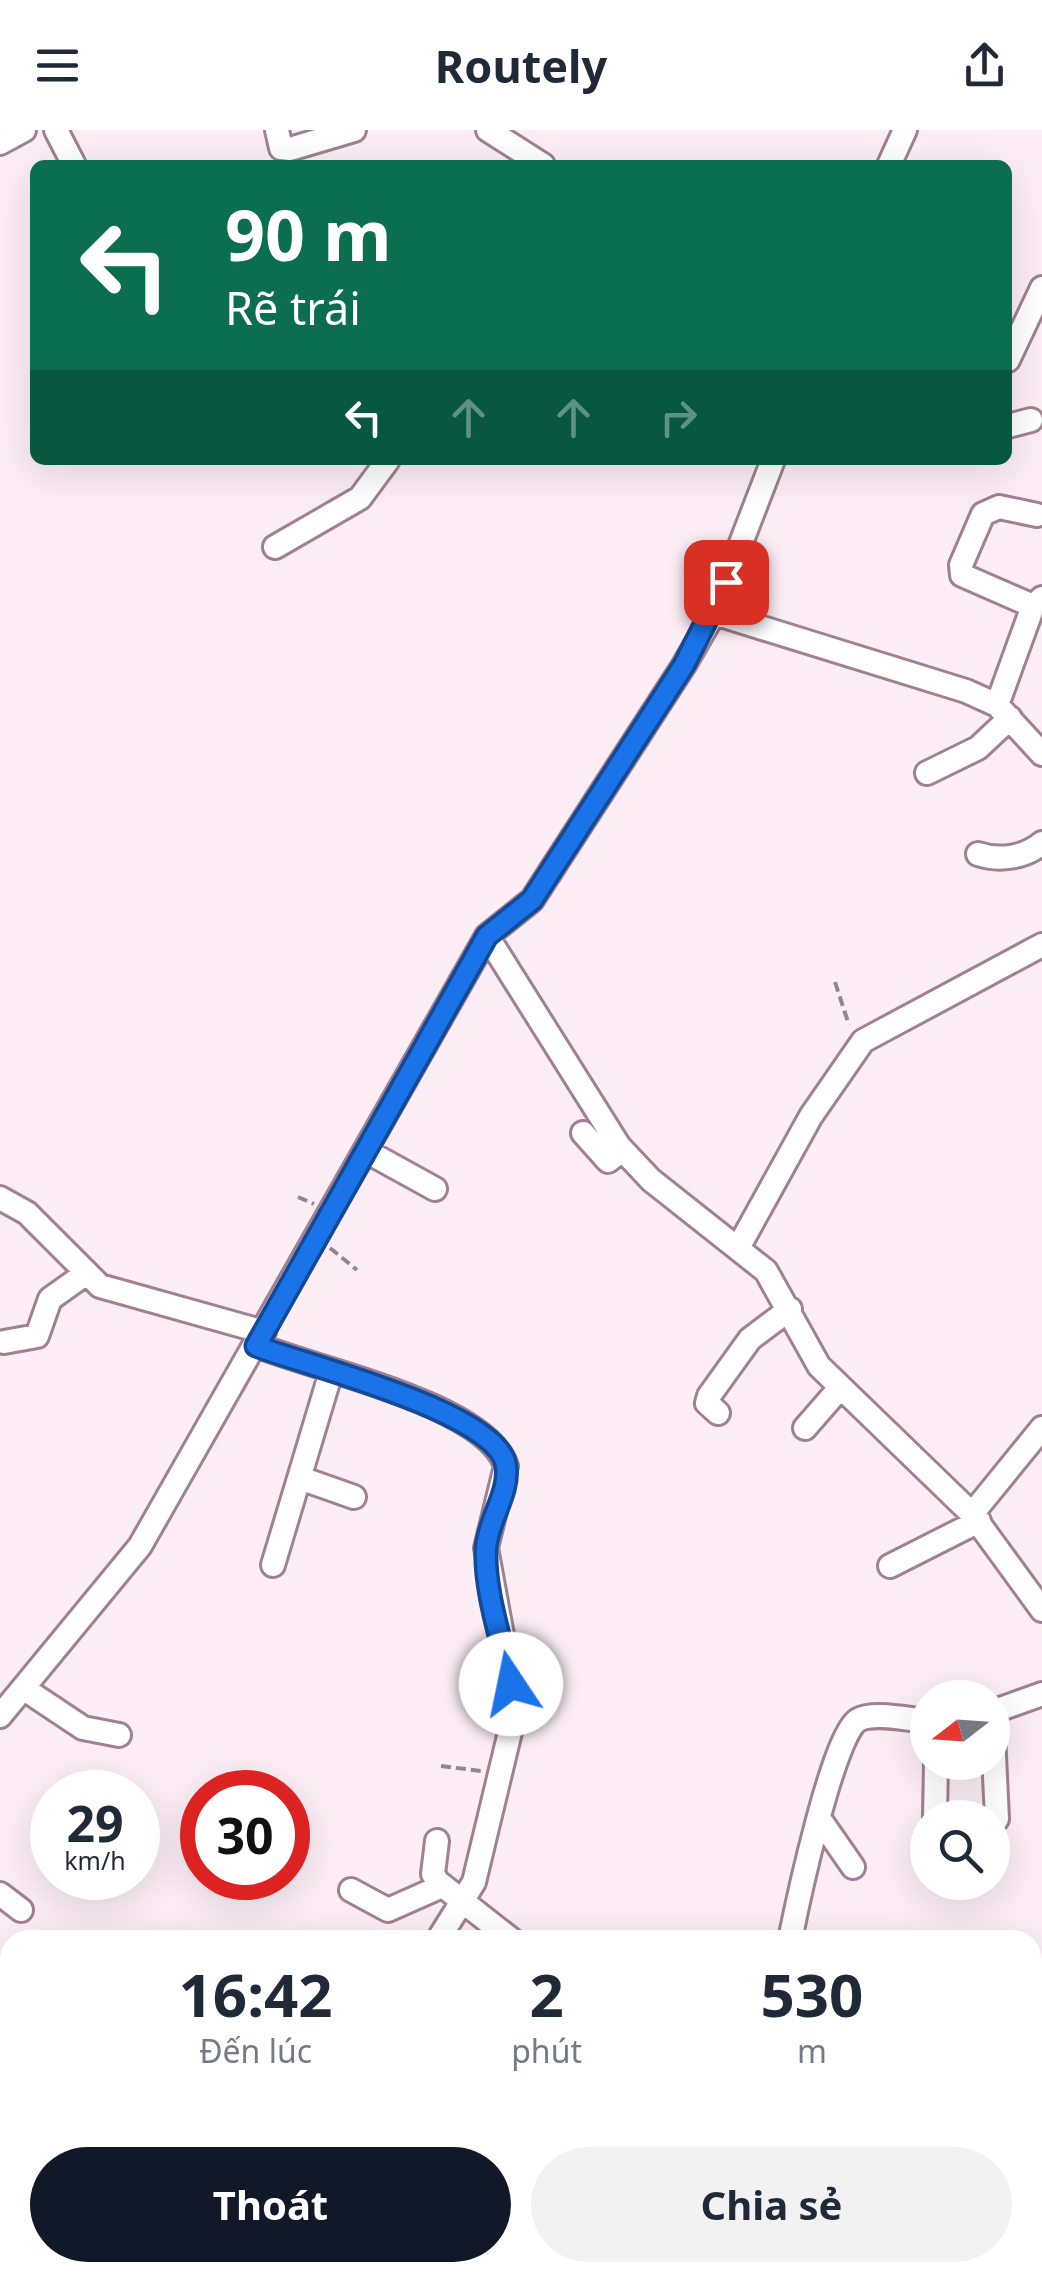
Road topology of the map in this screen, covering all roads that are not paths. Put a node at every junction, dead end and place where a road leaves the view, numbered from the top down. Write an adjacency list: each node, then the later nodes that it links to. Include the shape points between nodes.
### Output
1 (24, 130): 7 (street)
2 (56, 130): 8 (street)
3 (277, 130): 4 (street, via 282,148 290,149)
4 (354, 130)
5 (488, 130): 9 (street)
6 (905, 130): 10 (street)
7 (0, 143)
8 (71, 160)
9 (536, 160)
10 (891, 160)
11 (1042, 288): 12 (street)
12 (1012, 352)
13 (1032, 420): 14 (street)
14 (1012, 425)
15 (384, 465): 18 (street, via 360,498)
16 (771, 465): 20 (street)
17 (1037, 515): 19 (street, via 1000,508 983,514 961,564 962,575 979,585)
18 (275, 547)
19 (1037, 602): 21 (street)
20 (714, 613): 21 (street, via 966,691); 26 (street, via 532,900)
21 (1004, 711): 22 (street); 23 (street, via 978,748)
22 (1042, 754)
23 (927, 773)
24 (1042, 844): 25 (street, via 994,859)
25 (978, 854)
26 (487, 936): 29 (street); 30 (street)
27 (1042, 944): 33 (street, via 894,1021 857,1050 811,1116)
28 (583, 1132): 29 (street, via 608,1161)
29 (622, 1150): 33 (street)
30 (366, 1152): 31 (street); 36 (street)
31 (435, 1189)
32 (0, 1198): 34 (street, via 27,1213)
33 (738, 1248): 35 (street, via 776,1283)
34 (85, 1274): 36 (street, via 117,1294); 37 (street, via 50,1299 36,1336)
35 (790, 1310): 39 (street, via 808,1350); 40 (street, via 750,1340 708,1396)
36 (260, 1339): 38 (street); 49 (street, via 140,1546)
37 (4, 1342)
38 (332, 1372): 43 (street); 61 (street, via 414,1397 502,1452 505,1480 486,1548 511,1684 510,1732 474,1882)
39 (839, 1389): 41 (street); 45 (street)
40 (718, 1413)
41 (805, 1428)
42 (1042, 1428): 45 (street)
43 (300, 1478): 44 (street); 46 (street)
44 (354, 1497)
45 (976, 1518): 47 (street); 48 (street)
46 (273, 1565)
47 (890, 1566)
48 (1042, 1610)
49 (23, 1688): 52 (street); 54 (street, via 83,1728)
50 (1042, 1694): 51 (street)
51 (1010, 1706)
52 (0, 1716)
53 (910, 1721): 55 (street, via 857,1720)
54 (118, 1735)
55 (819, 1818): 57 (street); 65 (street)
56 (437, 1841): 58 (street, via 433,1874)
57 (853, 1866)
58 (442, 1886): 59 (street, via 394,1910); 61 (street)
59 (351, 1890)
60 (0, 1894): 62 (street)
61 (462, 1904): 63 (street); 64 (street)
62 (21, 1910)
63 (445, 1930)
64 (498, 1930)
65 (792, 1930)

